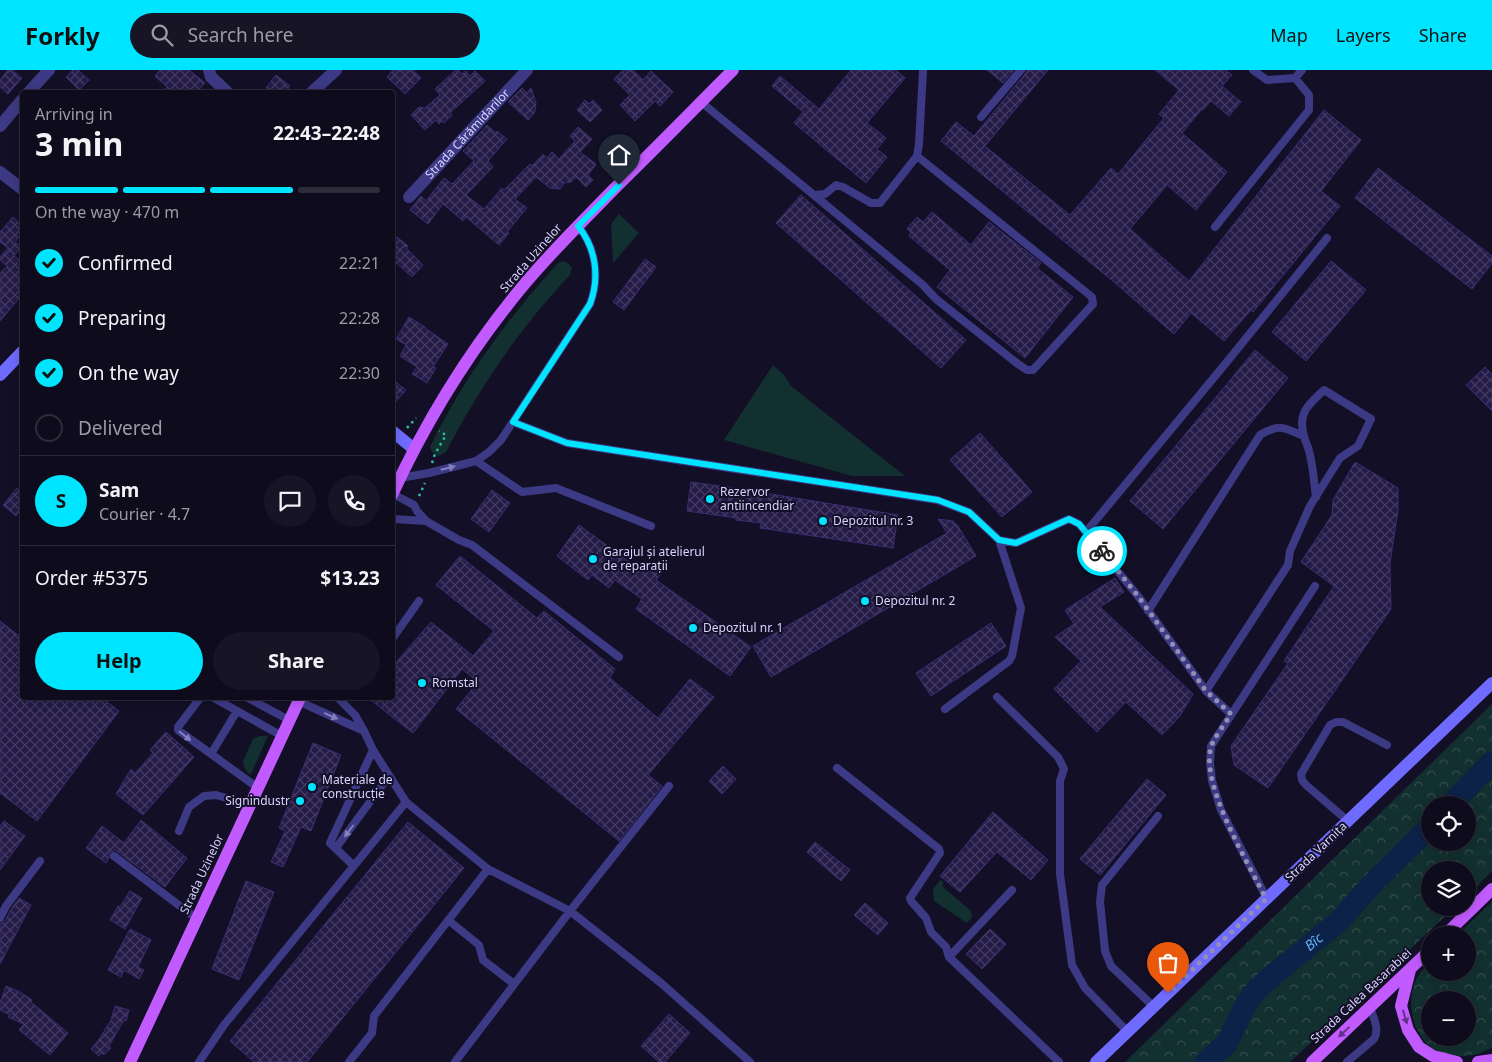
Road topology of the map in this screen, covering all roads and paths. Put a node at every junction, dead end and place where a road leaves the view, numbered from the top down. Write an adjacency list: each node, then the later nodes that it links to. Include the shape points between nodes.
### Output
1 (49, 70): 11 (street)
2 (209, 70): 12 (street, via 211,77)
3 (336, 70): 13 (street)
4 (527, 70): 22 (street, Strada Cărămidarilor)
5 (733, 70): 15 (main road, Strada Uzinelor)
6 (923, 70): 18 (lane)
7 (1021, 70): 16 (lane)
8 (1253, 70): 10 (lane, via 1267,80)
9 (1302, 70): 10 (lane)
10 (1295, 78): 24 (lane, via 1309,95 1309,110)
11 (31, 90)
12 (226, 90)
13 (314, 90)
14 (20, 102): 17 (street)
15 (701, 102): 21 (lane); 23 (main road, Strada Uzinelor)
16 (981, 117)
17 (0, 126)
18 (917, 156): 21 (lane, via 880,203 871,203 836,185 825,194); 21 (lane, via 1092,297 1093,304 1033,370 1018,364 936,299)
19 (0, 172): 20 (street)
20 (20, 187)
21 (815, 195)
22 (409, 197)
23 (578, 226): 29 (lane, via 591,248 596,275 594,293); 32 (main road, Strada Uzinelor, via 522,286 491,326)
24 (1215, 227)
25 (1327, 238): 41 (lane)
26 (20, 354): 27 (street)
27 (0, 375)
28 (418, 416): 30 (path)
29 (513, 422): 33 (lane, via 490,452); 42 (lane, via 567,443 938,500 969,512)
30 (396, 434): 32 (street)
31 (1304, 436): 37 (lane); 37 (lane, via 1303,414 1324,390 1371,419 1358,446 1340,458); 45 (lane, via 1280,427 1260,435)
32 (414, 449): 34 (main road, Strada Uzinelor)
33 (476, 461): 34 (lane, one-way to 33); 40 (lane, via 522,492 556,488)
34 (400, 478): 35 (main road, Strada Uzinelor)
35 (395, 490)
36 (395, 496): 39 (lane, via 414,506)
37 (1316, 497): 49 (lane, via 1290,551 1288,565)
38 (395, 518): 39 (lane)
39 (426, 521): 47 (lane, via 472,545)
40 (651, 526)
41 (1086, 532): 42 (lane, via 1069,519 1016,543); 45 (lane)
42 (999, 540): 57 (lane, via 1021,608 1012,656)
43 (1315, 586): 59 (lane)
44 (419, 601): 46 (lane)
45 (1148, 611): 49 (lane)
46 (395, 635)
47 (619, 658)
48 (1492, 683): 75 (street, Strada Varnița)
49 (1206, 691): 59 (lane)
50 (997, 697): 96 (lane, via 1058,757 1064,768 1060,781 1060,874 1072,965 1085,988)
51 (199, 700): 65 (lane, one-way to 65, via 178,730)
52 (218, 700): 58 (lane)
53 (252, 700): 60 (lane)
54 (299, 700): 60 (main road, Strada Uzinelor)
55 (301, 700): 61 (lane, one-way to 61)
56 (340, 700): 61 (lane, via 355,715)
57 (945, 709)
58 (238, 711): 62 (lane); 65 (lane)
59 (1231, 714): 84 (lane, via 1211,746 1212,781 1221,810)
60 (289, 720): 62 (main road, Strada Uzinelor)
61 (364, 731): 64 (lane)
62 (282, 736): 69 (main road, Strada Uzinelor)
63 (1387, 745): 75 (lane, via 1343,722 1336,722 1330,725 1301,774 1306,785)
64 (373, 750): 67 (lane); 72 (lane)
65 (210, 754): 69 (lane)
66 (837, 768): 90 (lane, via 939,849 940,853 910,898 926,918 930,932 946,947)
67 (389, 776): 70 (lane); 73 (lane)
68 (669, 786): 85 (lane)
69 (258, 788): 71 (main road, Strada Uzinelor)
70 (406, 802): 80 (lane); 81 (lane)
71 (250, 805): 76 (lane, via 216,795 204,796 189,807); 87 (main road, Strada Uzinelor)
72 (347, 806): 73 (lane); 77 (lane, via 330,842)
73 (361, 815): 77 (lane, one-way to 77)
74 (1158, 816): 94 (lane, via 1102,885 1100,902 1105,952 1111,966)
75 (1348, 821): 84 (street, Strada Varnița)
76 (179, 831)
77 (336, 848): 80 (lane)
78 (114, 856): 87 (lane)
79 (40, 861): 86 (lane)
80 (354, 866): 99 (lane, via 224,1025)
81 (488, 869): 85 (lane); 88 (lane)
82 (1492, 889): 89 (main road)
83 (1012, 890): 90 (lane)
84 (1266, 899): 94 (street, Strada Varnița)
85 (570, 911): 93 (lane); 102 (lane, via 661,983)
86 (0, 918)
87 (196, 919): 98 (main road, Strada Uzinelor)
88 (448, 920): 93 (lane, via 479,945 483,960); 100 (lane, via 374,1016 372,1033)
89 (1454, 926)
90 (949, 957): 103 (lane)
91 (1421, 959): 92 (main road, Strada Calea Basarabiei)
92 (1410, 970): 95 (main road, Strada Calea Basarabiei); 107 (main road, one-way to 107, via 1401,1006 1408,1030 1419,1047 1433,1056)
93 (514, 984): 101 (lane)
94 (1154, 1007): 96 (street, Strada Varnița)
95 (1370, 1007): 105 (main road, Strada Calea Basarabiei, one-way to 105); 106 (lane, via 1377,1035)
96 (1128, 1032): 104 (street, Strada Varnița)
97 (1492, 1060): 108 (main road)
98 (130, 1062)
99 (199, 1062)
100 (349, 1062)
101 (455, 1062)
102 (750, 1062)
103 (1059, 1062)
104 (1096, 1062)
105 (1312, 1062)
106 (1347, 1062)
107 (1457, 1062)
108 (1478, 1062)

